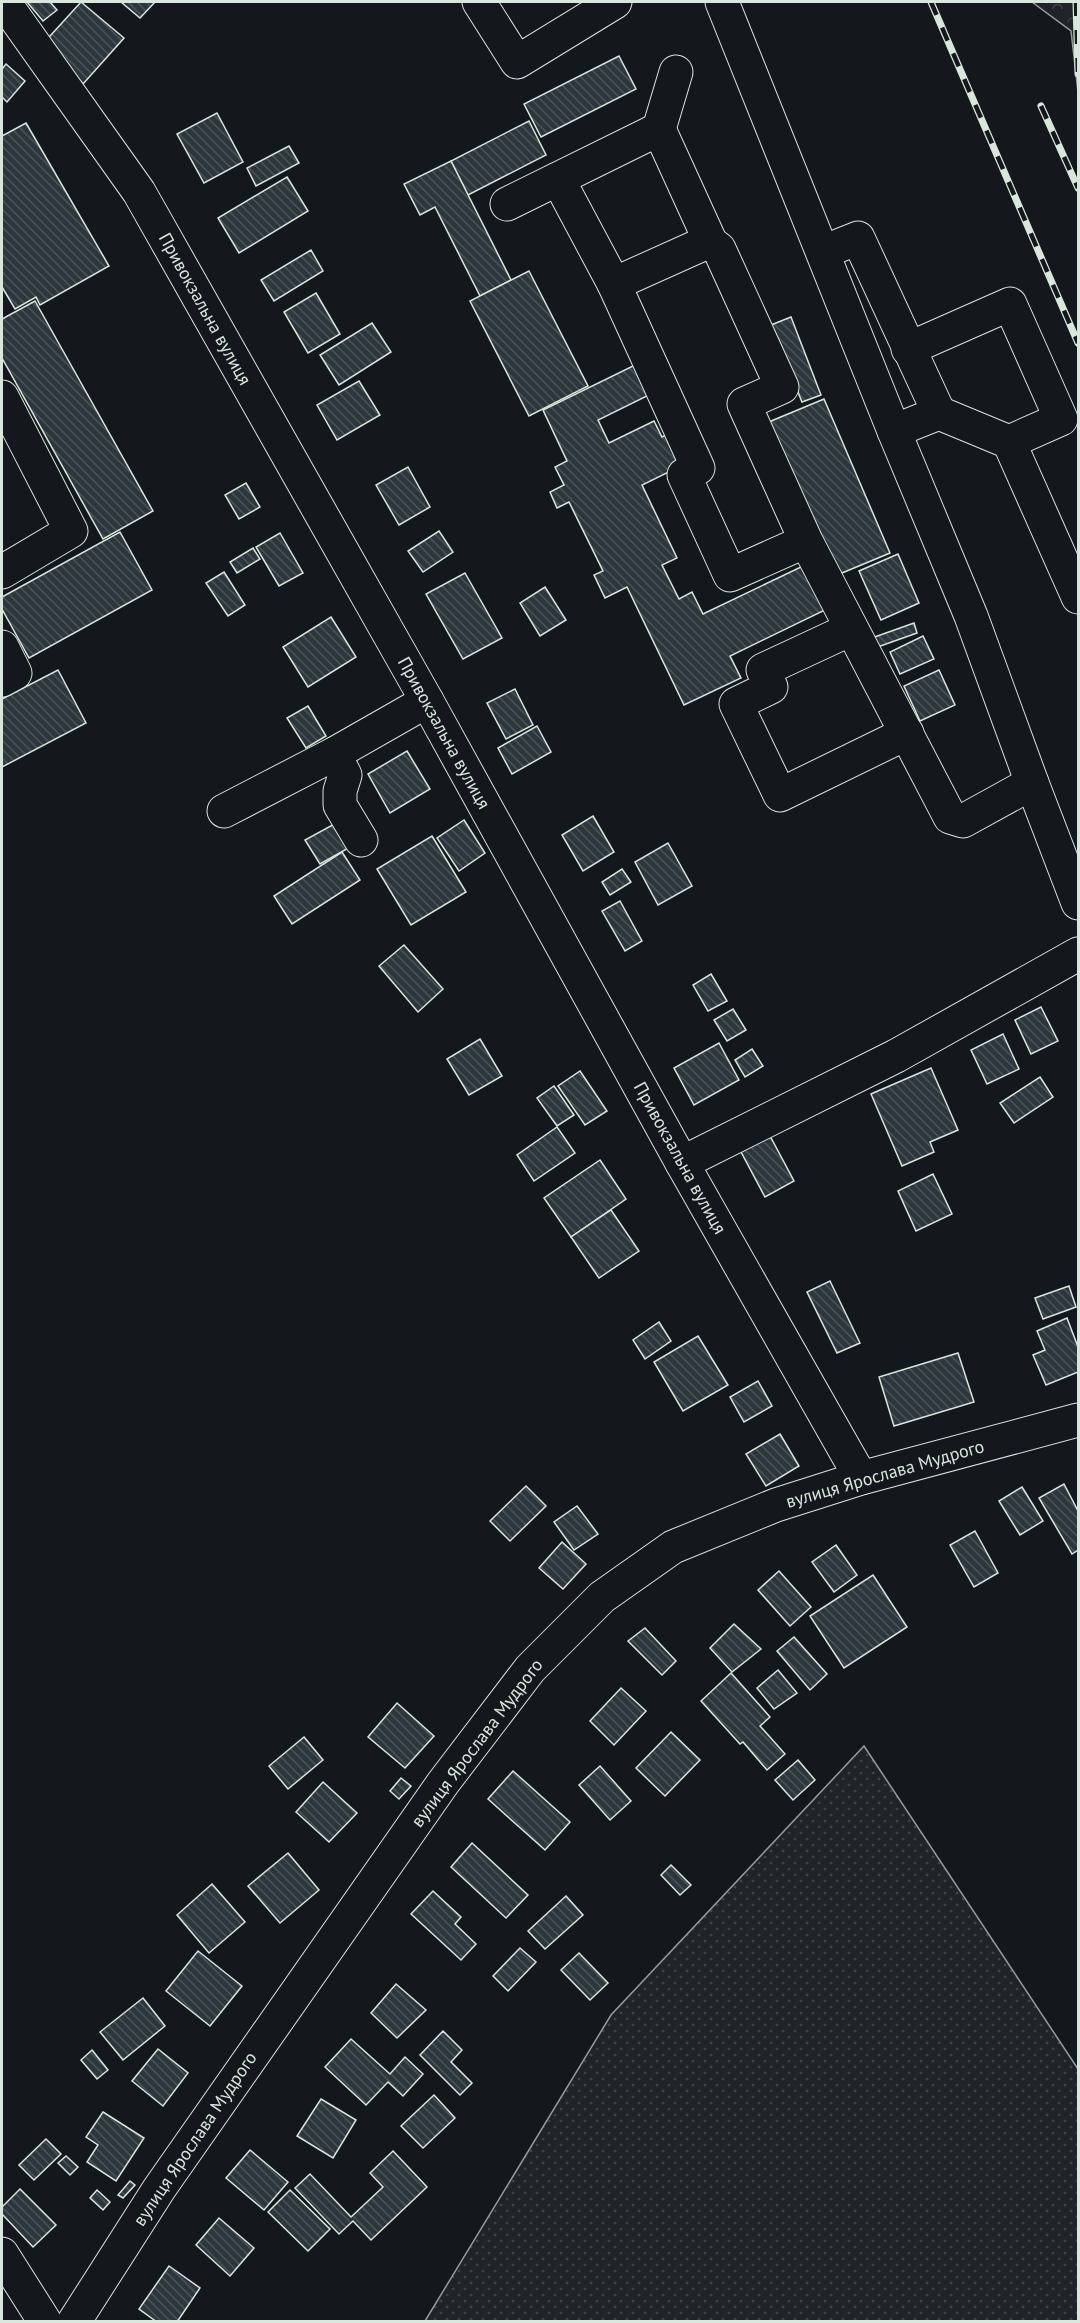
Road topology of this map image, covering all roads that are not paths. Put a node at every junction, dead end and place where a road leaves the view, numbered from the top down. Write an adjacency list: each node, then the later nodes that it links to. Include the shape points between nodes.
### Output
1 (4, 2): 23 (street, Привокзальна вулиця, via 139,192)
2 (479, 2): 3 (street, via 517,62)
3 (615, 2)
4 (722, 2): 10 (street)
5 (676, 72): 6 (street)
6 (659, 129): 7 (street); 9 (street)
7 (558, 179): 8 (street); 11 (street)
8 (507, 204)
9 (711, 243): 11 (street); 17 (street, via 719,249 782,387 744,404)
10 (823, 252): 12 (street, via 858,238); 15 (street)
11 (614, 284): 17 (street, via 698,468 684,475 730,575)
12 (908, 349): 14 (street); 16 (street, via 1010,304 1061,419)
13 (2, 397): 18 (street, via 71,531)
14 (939, 413): 15 (street); 16 (street)
15 (894, 431): 26 (street, via 971,616)
16 (1009, 442): 19 (street)
17 (806, 541): 20 (street)
18 (2, 572)
19 (1078, 597)
20 (851, 629): 24 (street); 24 (street, via 763,670 771,687 736,704 780,795)
21 (2, 647): 22 (street, via 15,673)
22 (2, 680)
23 (427, 701): 25 (street); 31 (street, Привокзальна вулиця)
24 (907, 733): 26 (street, via 950,818 963,821)
25 (334, 754): 27 (street); 28 (street, via 345,775 340,805)
26 (1032, 783): 29 (street)
27 (224, 811)
28 (361, 840)
29 (1078, 903)
30 (1078, 954): 31 (street, via 896,1056)
31 (682, 1163): 33 (street, Привокзальна вулиця)
32 (1078, 1420): 33 (street, вулиця Ярослава Мудрого)
33 (861, 1478): 36 (street, вулиця Ярослава Мудрого, via 776,1505 673,1547 602,1597 530,1669 443,1783 179,2160)
34 (2, 2254): 35 (street)
35 (45, 2322)
36 (74, 2322)

